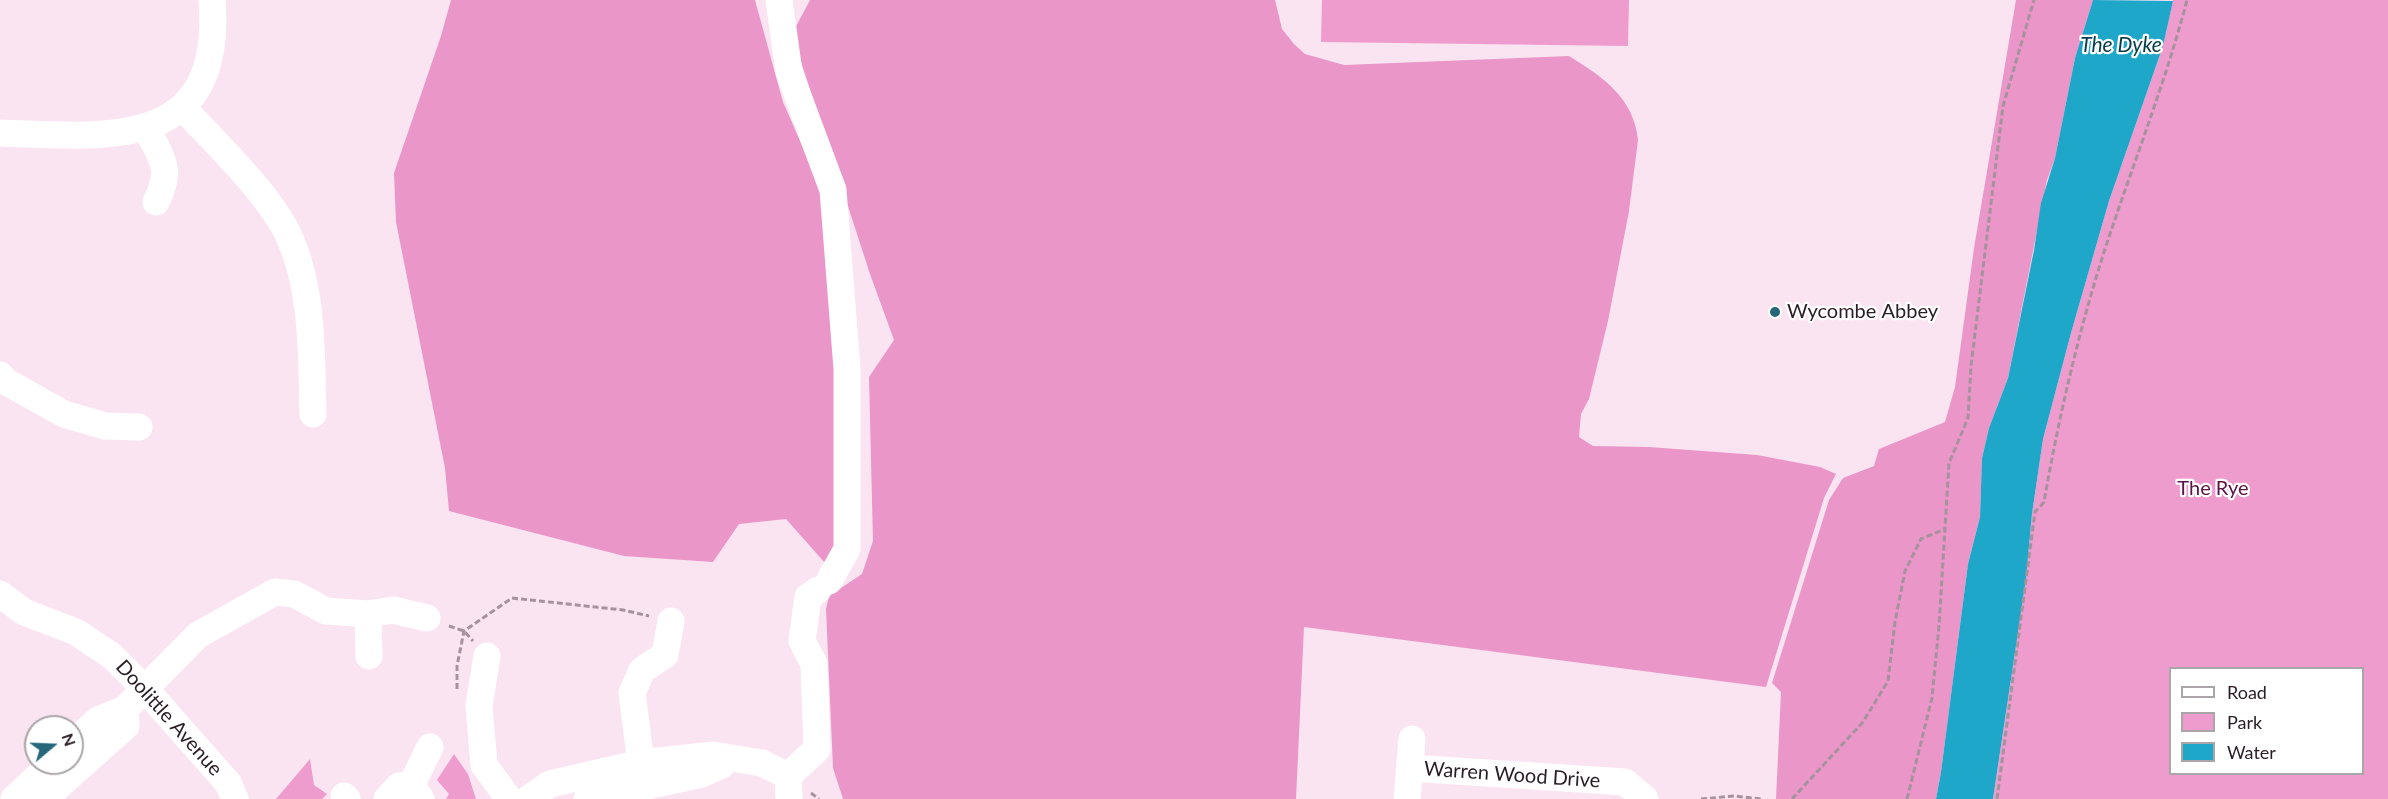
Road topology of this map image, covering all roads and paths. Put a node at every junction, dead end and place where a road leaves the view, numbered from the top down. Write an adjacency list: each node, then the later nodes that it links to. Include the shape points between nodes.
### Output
1 (212, 0): 5 (street, via 208,63)
2 (779, 0): 29 (street, via 789,72 833,190 847,369 847,549 824,586 808,597 802,641 814,664 817,749)
3 (2034, 0): 12 (path, via 2003,106 1968,418 1949,463)
4 (2187, 0): 44 (path, via 2105,249 2063,403 2043,502 2035,512)
5 (183, 108): 6 (street); 10 (street, via 269,205 287,233 306,291)
6 (146, 128): 7 (street, via 78,136); 8 (street, via 165,169 163,188)
7 (0, 132)
8 (156, 202)
9 (0, 375): 11 (street, via 63,414 105,426)
10 (319, 399)
11 (139, 427)
12 (1945, 529): 42 (path, via 1921,539 1905,572 1888,681 1863,722); 43 (path, via 1932,698)
13 (0, 594): 19 (street, Doolittle Avenue, via 24,612 76,632 112,656)
14 (368, 614): 15 (street, via 393,610); 17 (street); 19 (street, via 326,611 294,594 275,592 198,635)
15 (427, 618)
16 (671, 621): 20 (path, via 623,610 512,598 465,631 457,666); 26 (street, via 665,655 642,670 632,693)
17 (369, 656)
18 (487, 656): 35 (street, via 479,706 484,765)
19 (145, 689): 21 (street); 33 (street, Doolittle Avenue, via 228,783)
20 (458, 700)
21 (126, 709): 22 (street, via 98,720); 32 (street, via 126,726)
22 (84, 733)
23 (1412, 739): 27 (street)
24 (430, 747): 30 (street)
25 (737, 759): 26 (street, via 713,755); 29 (street, via 762,763); 37 (street, via 702,774)
26 (641, 763): 36 (street, via 550,784)
27 (1410, 768): 38 (street); 39 (street, Warren Wood Drive, via 1625,782)
28 (39, 775): 31 (street)
29 (789, 788)
30 (416, 793): 34 (street, via 399,786)
31 (14, 799)
32 (44, 799)
33 (235, 799)
34 (387, 799)
35 (509, 799)
36 (528, 799)
37 (587, 799)
38 (1407, 799)
39 (1645, 799)
40 (1701, 799): 41 (path)
41 (1761, 799)
42 (1792, 799)
43 (1907, 799)
44 (1997, 799)

